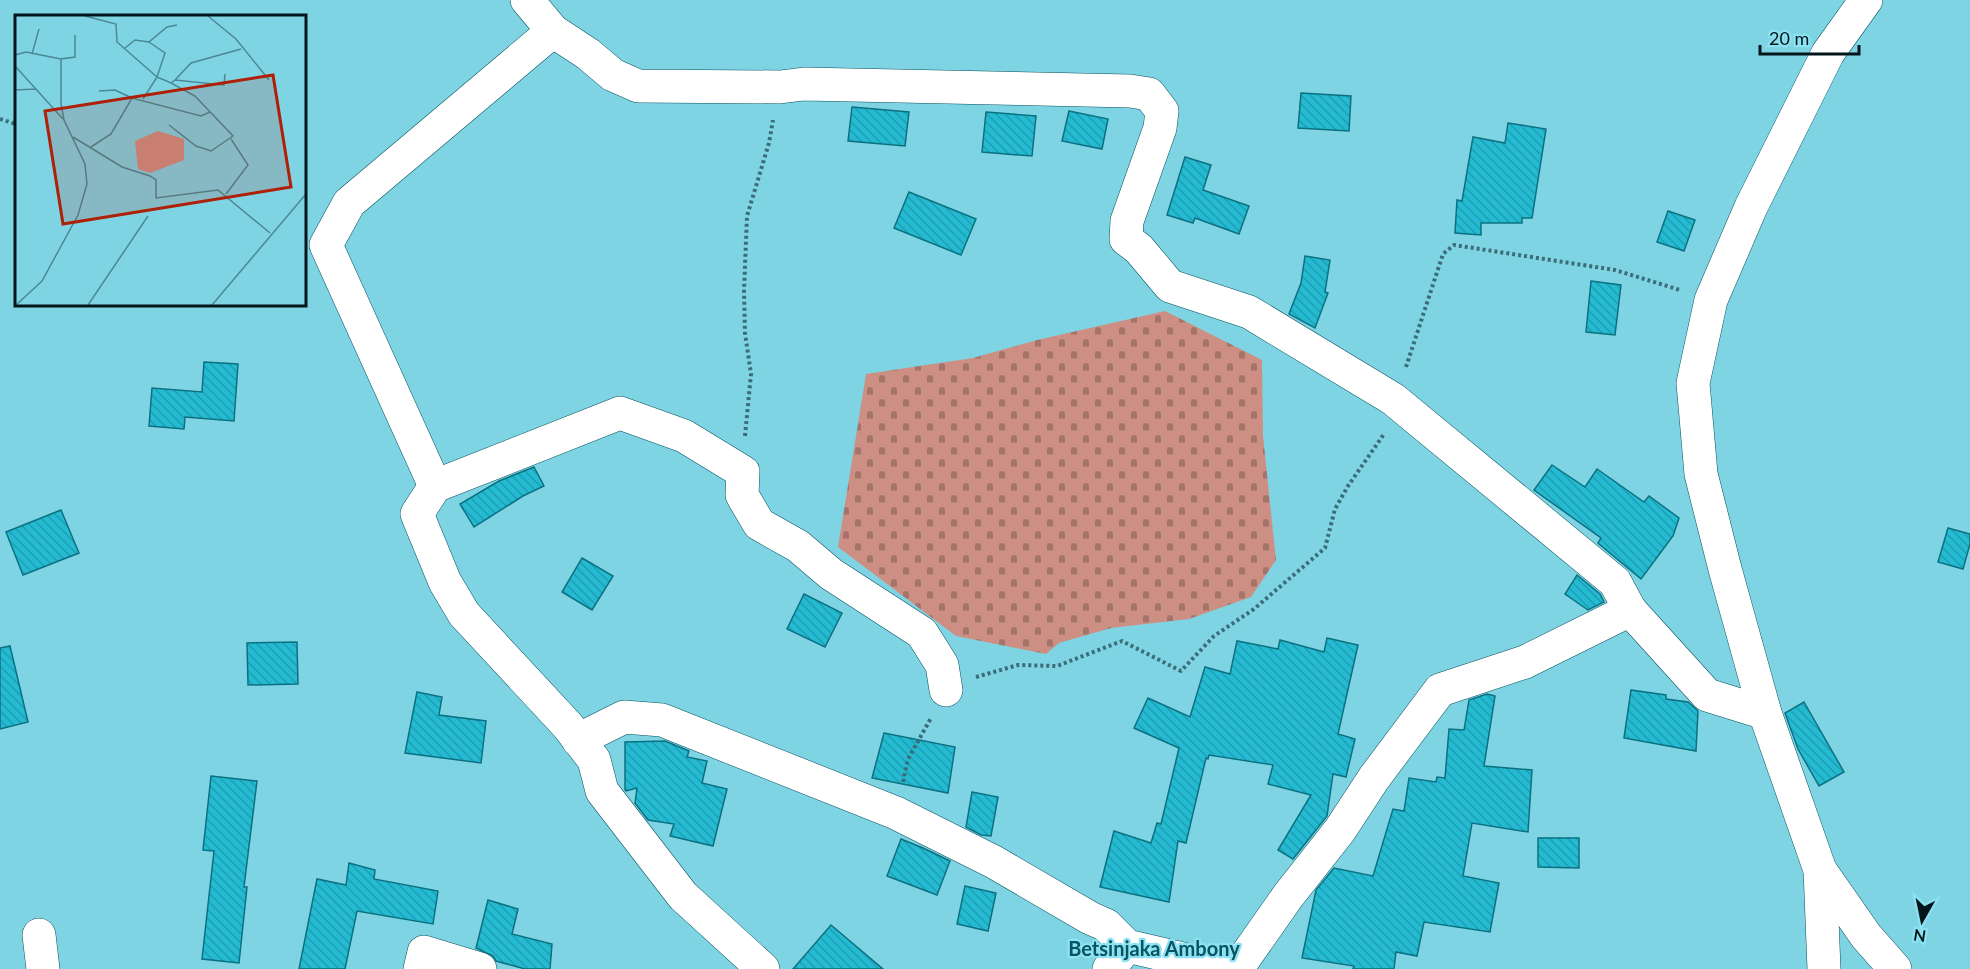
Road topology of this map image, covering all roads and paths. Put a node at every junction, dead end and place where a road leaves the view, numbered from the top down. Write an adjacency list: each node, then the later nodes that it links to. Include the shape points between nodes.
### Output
1 (526, 0): 3 (street)
2 (1866, 0): 7 (street, via 1828,53 1751,207)
3 (553, 31): 4 (street, via 613,75 638,86); 10 (street, via 349,203 326,245)
4 (780, 87): 8 (street, via 804,84 1149,94 1162,111 1160,128 1127,221 1126,239 1170,286 1249,312); 9 (path, via 747,216 745,333 751,374)
5 (0, 119): 6 (path)
6 (15, 124)
7 (1712, 300): 8 (path, via 1615,270 1454,245 1443,254); 13 (street, via 1693,383 1701,474)
8 (1398, 403): 11 (street, via 1615,582); 12 (path, via 1335,509 1325,548 1254,609 1214,636 1181,671 1122,641 1057,666 1018,665)
9 (743, 472): 10 (street, via 684,436 620,413); 12 (street, via 742,495 759,524 798,546 831,574 922,633 942,665)
10 (435, 486): 14 (street, via 417,514 454,598)
11 (1630, 610): 13 (street, via 1707,694); 23 (street, via 1525,662 1440,690 1241,963)
12 (946, 690): 15 (path, via 908,759)
13 (1765, 713): 16 (street)
14 (578, 740): 15 (street, via 624,717 662,720); 22 (street, via 594,760 602,791 683,896)
15 (896, 813): 18 (street, via 1106,925)
16 (1820, 870): 24 (street); 25 (street, via 1866,936)
17 (39, 935): 19 (street)
18 (1118, 958): 23 (street)
19 (43, 969)
20 (420, 969): 21 (street, via 424,952)
21 (480, 969)
22 (763, 969)
23 (1223, 969)
24 (1824, 969)
25 (1895, 969)

